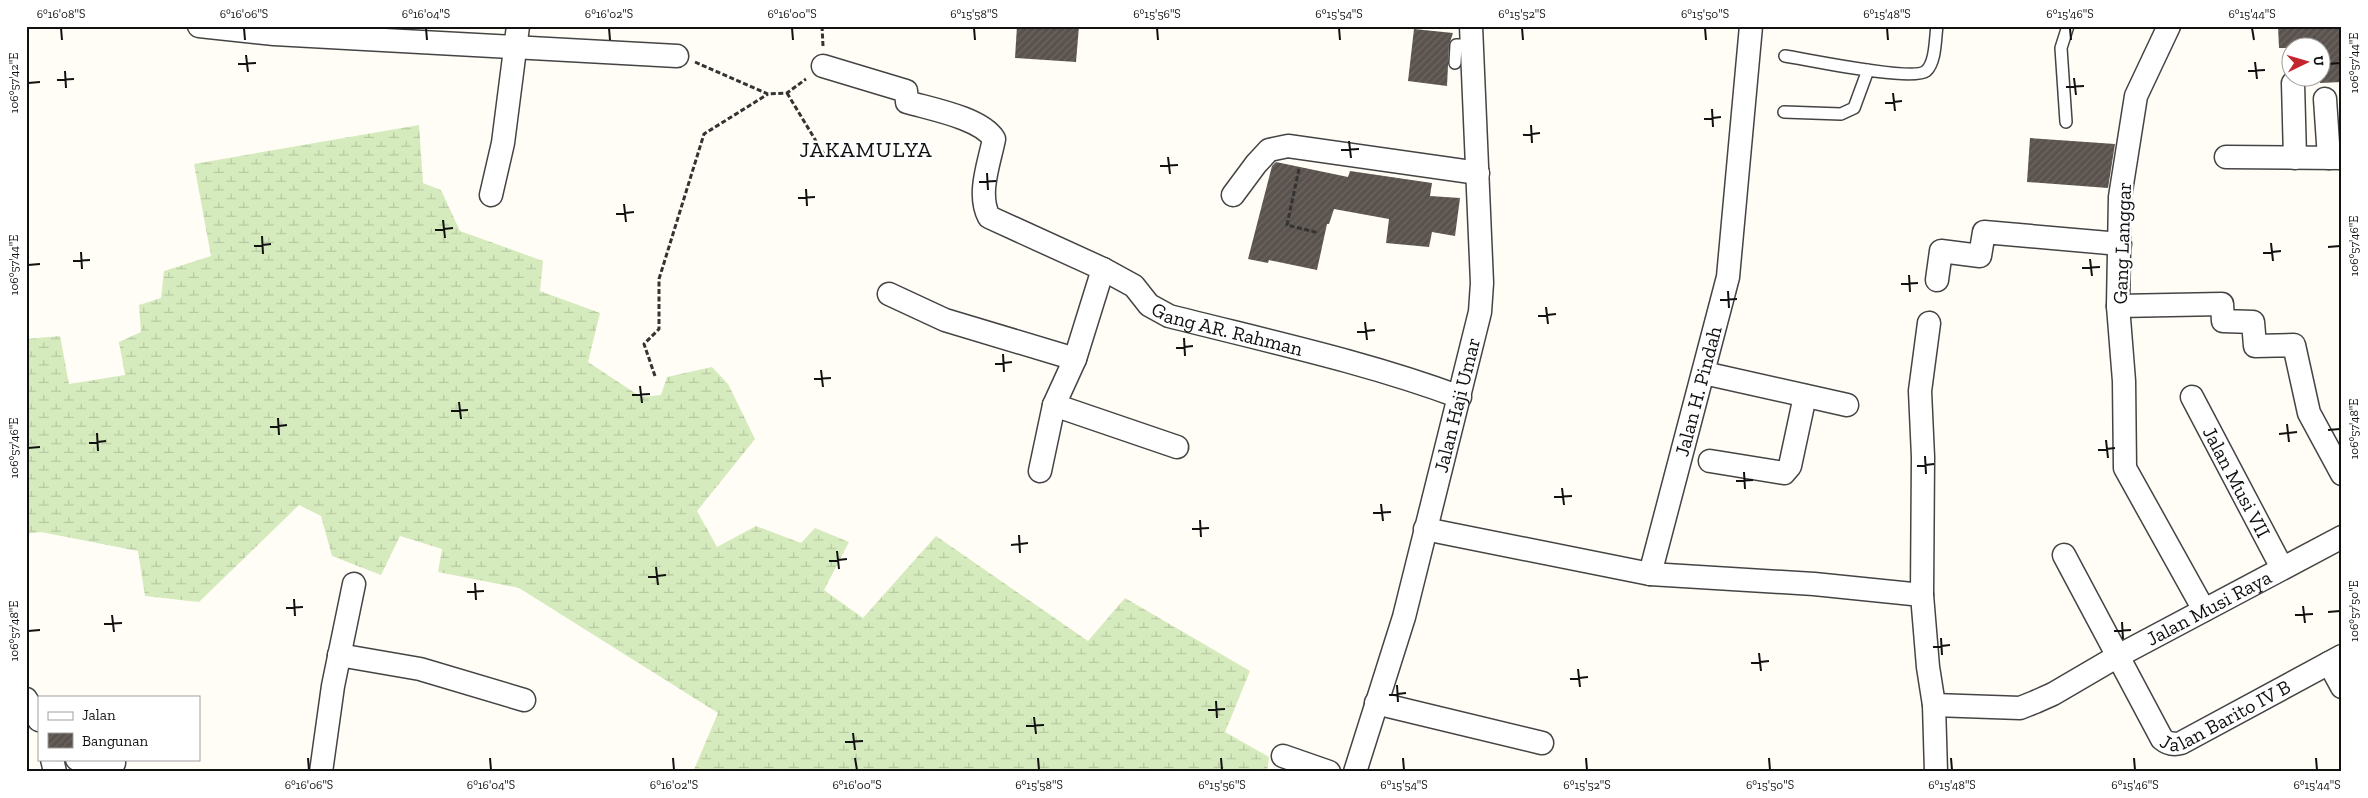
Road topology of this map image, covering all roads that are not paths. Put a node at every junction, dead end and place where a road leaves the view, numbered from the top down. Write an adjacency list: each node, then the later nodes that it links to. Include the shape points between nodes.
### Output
1 (199, 26): 7 (street, via 274,34)
2 (1752, 26): 30 (street, Jalan H. Pindah, via 1728,277)
3 (1937, 26): 12 (lane, via 1932,60 1926,71 1916,75)
4 (2068, 26): 16 (lane, via 2061,48)
5 (2169, 26): 23 (street, Gang Langgar, via 2136,96 2120,197)
6 (1471, 36): 10 (lane, via 1456,45); 20 (street, Jalan Haji Umar)
7 (517, 37): 8 (street); 21 (street, via 503,143)
8 (677, 56)
9 (1785, 56): 12 (lane)
10 (1455, 63)
11 (823, 66): 24 (street, Gang AR. Rahman, via 906,91 907,102 968,120 989,132 994,139 983,196 989,218)
12 (1868, 70): 15 (lane, via 1854,108 1841,114)
13 (2293, 88): 18 (street)
14 (2325, 99): 19 (street)
15 (1784, 112)
16 (2066, 122)
17 (2226, 157): 18 (street)
18 (2295, 158): 19 (street)
19 (2335, 158)
20 (1478, 173): 22 (street, via 1288,146 1269,150); 32 (street, Jalan Haji Umar, via 1480,312)
21 (492, 194)
22 (1233, 195)
23 (2120, 244): 25 (street, via 1984,232 1980,256 1941,251); 27 (street, Gang Langgar)
24 (1103, 269): 29 (street); 32 (street, Gang AR. Rahman, via 1134,286 1149,305 1169,316 1362,364)
25 (1937, 280)
26 (889, 294): 29 (street, via 945,320)
27 (2118, 306): 39 (street, via 2222,304 2223,321 2253,322 2255,346 2294,345 2309,413); 47 (street, Gang Langgar, via 2124,381 2125,468)
28 (1929, 323): 46 (street, via 1920,391)
29 (1074, 359): 35 (street)
30 (1704, 373): 31 (street); 44 (street, Jalan H. Pindah)
31 (1806, 396): 34 (street); 37 (street, via 1790,466 1784,473)
32 (1460, 397): 40 (street, Jalan Haji Umar)
33 (2192, 397): 43 (street, Jalan Musi VII)
34 (1847, 405)
35 (1054, 406): 36 (street); 38 (street)
36 (1177, 447)
37 (1710, 461)
38 (1040, 470)
39 (2342, 474)
40 (1425, 529): 44 (street); 54 (street, Jalan Haji Umar, via 1404,617)
41 (2342, 537): 43 (street, Jalan Musi Raya)
42 (2064, 555): 49 (street, Jalan Barito IV B)
43 (2282, 568): 47 (street, Jalan Musi Raya)
44 (1650, 574): 46 (street)
45 (354, 584): 48 (street)
46 (1922, 595): 55 (street)
47 (2204, 610): 49 (street, Jalan Musi Raya)
48 (339, 655): 53 (street, via 420,668); 61 (street)
49 (2118, 656): 50 (street, Jalan Barito IV B, via 2162,739 2176,744); 55 (street, Jalan Musi Raya, via 2053,694 2020,708)
50 (2335, 659): 51 (street)
51 (2342, 687)
52 (26, 699): 56 (street)
53 (524, 700)
54 (1376, 703): 57 (street); 63 (street, Jalan Haji Umar)
55 (1934, 705): 64 (street)
56 (38, 718)
57 (1542, 743)
58 (1283, 756): 62 (street)
59 (86, 760): 60 (street, via 114,763)
60 (114, 760)
61 (321, 772)
62 (1329, 772)
63 (1355, 772)
64 (1936, 772)

